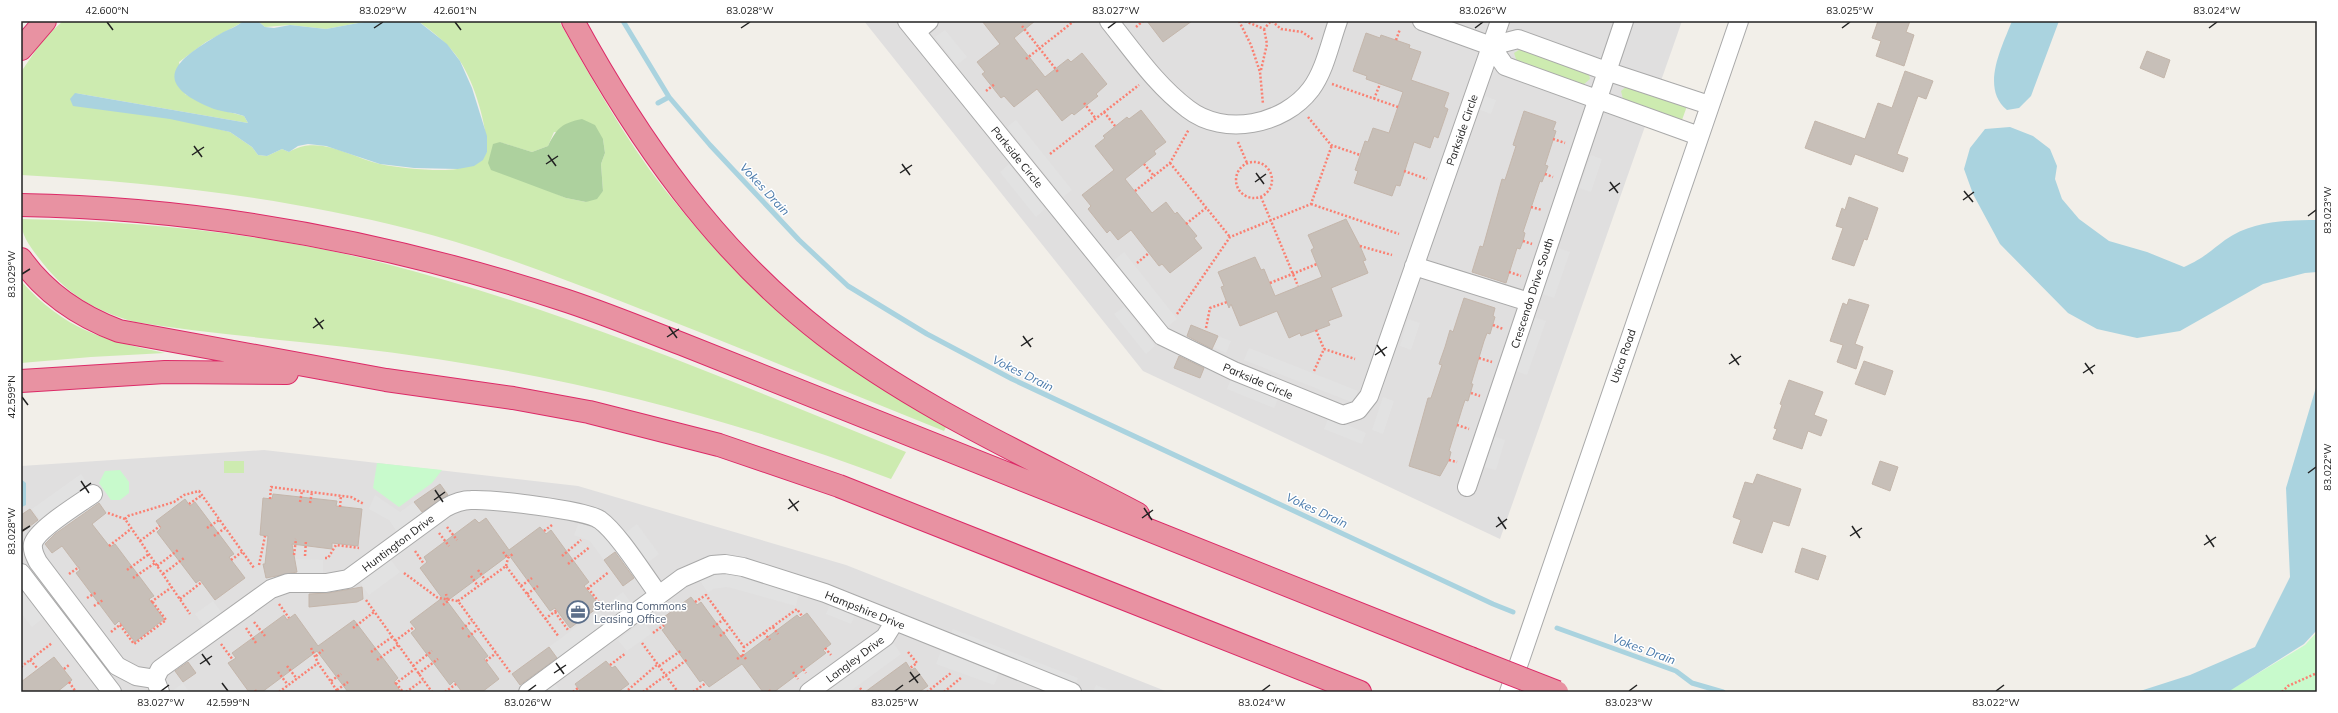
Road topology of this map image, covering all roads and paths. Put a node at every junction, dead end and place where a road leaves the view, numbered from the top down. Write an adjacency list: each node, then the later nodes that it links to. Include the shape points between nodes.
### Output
1 (45, 21): 21 (highway)
2 (573, 21): 143 (highway, via 637,130 684,195 738,257 823,335 913,395)
3 (1074, 21): 20 (path)
4 (1109, 21): 8 (street, via 1162,88 1189,110 1212,122 1237,125 1271,118 1295,104 1310,90 1318,77)
5 (1238, 21): 25 (path, via 1251,45)
6 (1245, 21): 15 (path)
7 (1272, 21): 15 (path); 18 (path, via 1281,29 1302,32)
8 (1338, 21)
9 (1422, 21): 19 (street)
10 (1500, 21): 19 (street, Parkside Circle)
11 (1624, 21): 23 (street, Crescendo Drive South)
12 (1739, 21): 34 (street, Utica Road)
13 (918, 25): 72 (street, Parkside Circle, via 1155,328 1162,336 1182,347 1335,413 1350,414 1358,410 1369,396)
14 (1022, 26): 20 (path)
15 (1264, 29): 25 (path, via 1267,44)
16 (1400, 29): 17 (path)
17 (1396, 40)
18 (1317, 42)
19 (1491, 46): 23 (street, via 1518,39); 31 (street, via 1505,66); 72 (street, Parkside Circle)
20 (1040, 48): 22 (path); 24 (path)
21 (21, 49)
22 (1026, 59)
23 (1606, 71): 31 (street, Crescendo Drive South); 34 (street)
24 (1058, 72)
25 (1260, 72): 36 (path)
26 (1143, 83): 37 (path)
27 (1328, 83): 32 (path)
28 (995, 84): 30 (path)
29 (1380, 84): 32 (path)
30 (981, 96)
31 (1597, 98): 43 (street); 79 (street, Crescendo Drive South)
32 (1374, 99): 35 (path)
33 (1084, 103): 39 (path)
34 (1709, 105): 43 (street, Utica Road)
35 (1398, 107)
36 (1264, 108)
37 (1104, 112): 39 (path); 40 (path)
38 (1304, 112): 45 (path)
39 (1096, 119): 47 (path)
40 (1115, 126)
41 (1191, 126): 49 (path)
42 (1236, 136): 50 (path)
43 (1699, 136): 279 (street, Utica Road)
44 (1553, 139): 46 (path)
45 (1332, 145): 48 (path); 57 (path)
46 (1571, 145)
47 (1050, 154)
48 (1360, 155)
49 (1170, 163): 53 (path); 60 (path)
50 (1247, 163): 56 (path, via 1238,172 1238,190 1248,198); 56 (path, via 1264,164 1271,173 1272,185)
51 (1144, 164): 53 (path)
52 (1404, 171): 54 (path)
53 (1154, 176): 55 (path)
54 (1434, 182)
55 (1135, 191)
56 (1261, 197): 62 (path)
57 (1311, 204): 62 (path); 64 (path)
58 (21, 206): 143 (highway, via 165,214 300,232 377,248 502,280 562,299 682,344)
59 (1531, 207): 61 (path)
60 (1206, 208): 63 (path); 65 (path)
61 (1548, 212)
62 (1271, 221): 65 (path); 74 (path)
63 (1186, 224)
64 (1399, 234)
65 (1230, 237): 80 (path)
66 (1360, 246): 68 (path)
67 (1150, 253): 70 (path)
68 (1392, 255)
69 (21, 259): 90 (highway, via 38,281 68,306 102,325 119,331)
70 (1137, 263)
71 (1317, 264): 74 (path)
72 (1414, 266): 79 (street)
73 (1509, 272): 75 (path)
74 (1293, 274): 76 (path); 77 (path)
75 (1525, 278)
76 (1270, 283)
77 (1298, 286)
78 (1227, 302): 82 (path, via 1210,308)
79 (1529, 302): 98 (street, Crescendo Drive South)
80 (1177, 314)
81 (1493, 325): 84 (path)
82 (1206, 328)
83 (1316, 330): 85 (path)
84 (1507, 330)
85 (1324, 349): 87 (path); 89 (path)
86 (1479, 358): 88 (path)
87 (1355, 359)
88 (1496, 364)
89 (1314, 371)
90 (386, 380): 91 (highway, via 276,372 205,371 127,373); 278 (highway, via 589,412 776,463)
91 (21, 381)
92 (1471, 393): 93 (path)
93 (1484, 397)
94 (1457, 425): 95 (path)
95 (1473, 430)
96 (1449, 460): 97 (path)
97 (1462, 464)
98 (1467, 487)
99 (302, 491): 100 (path); 104 (path, via 272,487); 105 (path)
100 (312, 492): 103 (path); 107 (path)
101 (93, 494): 256 (street, via 40,533 33,543 33,552 117,666)
102 (202, 495): 106 (path); 111 (path, via 198,491 184,495 174,502); 112 (path)
103 (341, 496): 108 (path, via 351,497); 109 (path)
104 (270, 499)
105 (300, 502)
106 (189, 504)
107 (310, 504)
108 (364, 504)
109 (340, 507)
110 (108, 513): 111 (path)
111 (124, 519): 117 (path)
112 (219, 520): 115 (path); 116 (path)
113 (444, 524): 123 (path)
114 (160, 526): 125 (path)
115 (207, 528)
116 (225, 528): 119 (path); 132 (path)
117 (131, 529): 125 (path); 126 (path)
118 (436, 530): 127 (path)
119 (214, 536)
120 (265, 536): 145 (path)
121 (296, 539): 136 (path)
122 (306, 540): 137 (path)
123 (457, 540)
124 (581, 540): 138 (path)
125 (140, 541): 135 (path)
126 (108, 546)
127 (449, 546)
128 (590, 547): 147 (path)
129 (359, 548): 140 (path, via 336,544 328,558)
130 (412, 548): 146 (path)
131 (178, 550): 148 (path)
132 (242, 552): 142 (path); 150 (path)
133 (503, 552): 141 (path)
134 (514, 553): 141 (path)
135 (149, 554): 144 (path); 151 (path)
136 (294, 555)
137 (305, 556)
138 (562, 556)
139 (184, 558): 156 (path)
140 (325, 558)
141 (508, 558): 149 (path)
142 (232, 560)
143 (1226, 560): 280 (highway, bridge)
144 (155, 562): 148 (path); 158 (path)
145 (260, 564)
146 (424, 564)
147 (568, 564)
148 (157, 566): 156 (path)
149 (506, 566): 160 (path); 163 (path)
150 (254, 568)
151 (127, 570)
152 (478, 570): 160 (path)
153 (609, 572): 176 (path, via 587,588)
154 (21, 573): 262 (street)
155 (404, 573): 172 (path, via 438,598)
156 (163, 574): 165 (path)
157 (471, 576): 162 (path)
158 (133, 578)
159 (532, 578): 163 (path)
160 (486, 581): 162 (path)
161 (202, 582): 170 (path)
162 (478, 586): 173 (path)
163 (521, 586): 167 (path)
164 (538, 586): 167 (path)
165 (172, 587): 170 (path); 187 (path, via 152,602 166,620 134,644)
166 (446, 594): 172 (path)
167 (527, 594): 182 (path)
168 (659, 595): 186 (street, Hampshire Drive, via 699,569 725,564 743,567 824,593); 256 (street, Huntington Drive, via 600,520 557,509 482,500 462,501 446,508 348,579 326,583 288,583 271,589 160,669); 268 (street, Hampshire Drive)
169 (275, 598): 181 (path)
170 (180, 599): 178 (path)
171 (366, 600): 177 (path)
172 (448, 600): 173 (path); 175 (path)
173 (458, 601): 184 (path)
174 (695, 602): 183 (path, via 706,595)
175 (444, 605)
176 (602, 606)
177 (374, 612): 192 (path); 202 (path)
178 (190, 614)
179 (802, 616): 191 (path, via 797,609)
180 (250, 617): 200 (path)
181 (289, 618)
182 (545, 618): 196 (path, via 556,611); 204 (path)
183 (724, 619): 190 (path); 193 (path)
184 (472, 621): 194 (path); 195 (path)
185 (242, 622): 209 (path)
186 (895, 622): 273 (street, Langley Drive, via 885,637); 277 (street, Hampshire Drive)
187 (120, 625)
188 (664, 625): 197 (path)
189 (414, 627): 207 (path)
190 (713, 627)
191 (773, 627): 198 (path); 199 (path)
192 (353, 628)
193 (730, 628): 201 (path); 213 (path)
194 (462, 629)
195 (478, 629): 203 (path); 219 (path)
196 (568, 630)
197 (654, 633)
198 (764, 633): 206 (path); 213 (path)
199 (778, 634)
200 (265, 636)
201 (720, 636)
202 (392, 637): 207 (path); 217 (path)
203 (468, 637)
204 (559, 637)
205 (218, 640): 228 (path)
206 (770, 640)
207 (395, 641): 211 (path)
208 (53, 642): 227 (path)
209 (256, 642)
210 (642, 643): 234 (path)
211 (398, 645): 229 (path); 236 (path)
212 (311, 648): 222 (path)
213 (744, 648): 221 (path)
214 (323, 650): 222 (path)
215 (682, 650): 234 (path)
216 (432, 651): 236 (path)
217 (371, 652)
218 (908, 652): 237 (path, via 917,663)
219 (496, 653): 230 (path); 241 (path)
220 (626, 653): 233 (path)
221 (743, 655): 225 (path); 226 (path)
222 (316, 656): 231 (path)
223 (438, 659): 244 (path)
224 (688, 659): 246 (path)
225 (737, 659)
226 (746, 659)
227 (30, 660): 232 (path); 238 (path)
228 (233, 660)
229 (377, 660)
230 (486, 661)
231 (318, 663): 248 (path); 251 (path)
232 (22, 665)
233 (610, 665)
234 (659, 665): 246 (path); 259 (path)
235 (287, 666): 248 (path)
236 (413, 666): 239 (path)
237 (910, 668)
238 (38, 669)
239 (415, 669): 244 (path); 264 (path, via 396,684)
240 (278, 672): 255 (path)
241 (510, 672)
242 (951, 673): 275 (path)
243 (341, 674): 251 (path)
244 (418, 674): 249 (path)
245 (2317, 674): 281 (path, via 2288,686)
246 (666, 675): 270 (path); 271 (path)
247 (962, 677): 276 (path)
248 (297, 679): 255 (path)
249 (423, 680): 265 (path); 266 (path)
250 (69, 682): 261 (path)
251 (331, 682): 260 (path)
252 (348, 682): 260 (path)
253 (706, 682): 272 (path)
254 (456, 684): 267 (path)
255 (288, 685): 263 (path)
256 (157, 686)
257 (578, 688): 269 (path)
258 (860, 688): 274 (path)
259 (628, 690)
260 (338, 691)
261 (76, 692)
262 (112, 692)
263 (279, 692)
264 (403, 692)
265 (406, 692)
266 (432, 692)
267 (445, 692)
268 (528, 692)
269 (573, 692)
270 (642, 692)
271 (678, 692)
272 (693, 692)
273 (810, 692)
274 (863, 692)
275 (927, 692)
276 (944, 692)
277 (1072, 692)
278 (1360, 692)
279 (1508, 692)
280 (1557, 692)
281 (2282, 692)

